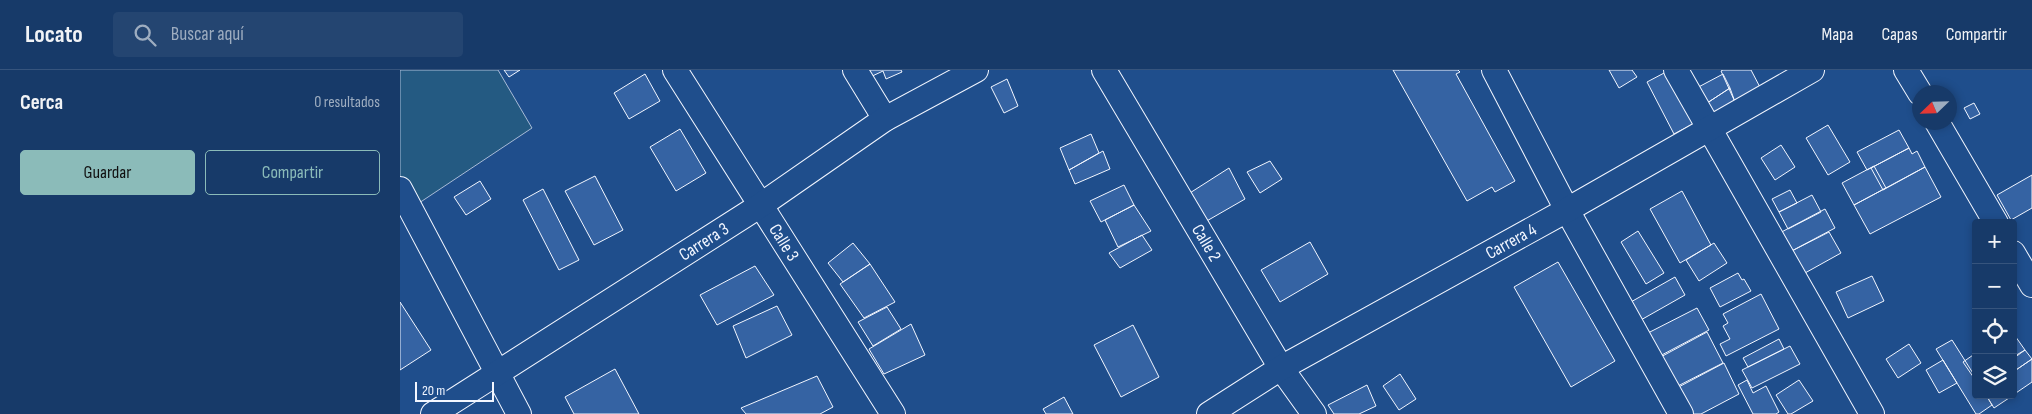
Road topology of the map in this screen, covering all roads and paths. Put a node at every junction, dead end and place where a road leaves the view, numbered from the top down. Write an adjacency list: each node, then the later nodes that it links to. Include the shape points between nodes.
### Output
1 (674, 70): 14 (street, Calle 3)
2 (855, 70): 10 (street)
3 (976, 70): 10 (street, Carrera 3)
4 (1104, 70): 19 (street, Calle 2)
5 (1494, 70): 15 (street)
6 (1676, 70): 11 (street)
7 (1812, 70): 11 (street, Carrera 4)
8 (1906, 70): 9 (street)
9 (1915, 85)
10 (882, 122): 14 (street, Carrera 3)
11 (1708, 129): 15 (street, Carrera 4); 27 (street)
12 (1942, 130): 16 (street)
13 (400, 189): 20 (street)
14 (761, 205): 20 (street, Carrera 3); 23 (street, Calle 3)
15 (1567, 210): 19 (street, Carrera 4); 26 (street)
16 (1994, 219)
17 (2017, 260): 18 (street)
18 (2032, 284)
19 (1281, 368): 24 (street, Carrera 4); 25 (street, Calle 2)
20 (498, 372): 21 (street, Carrera 3); 22 (street)
21 (433, 414)
22 (519, 414)
23 (893, 414)
24 (1209, 414)
25 (1314, 414)
26 (1681, 414)
27 (1872, 414)

